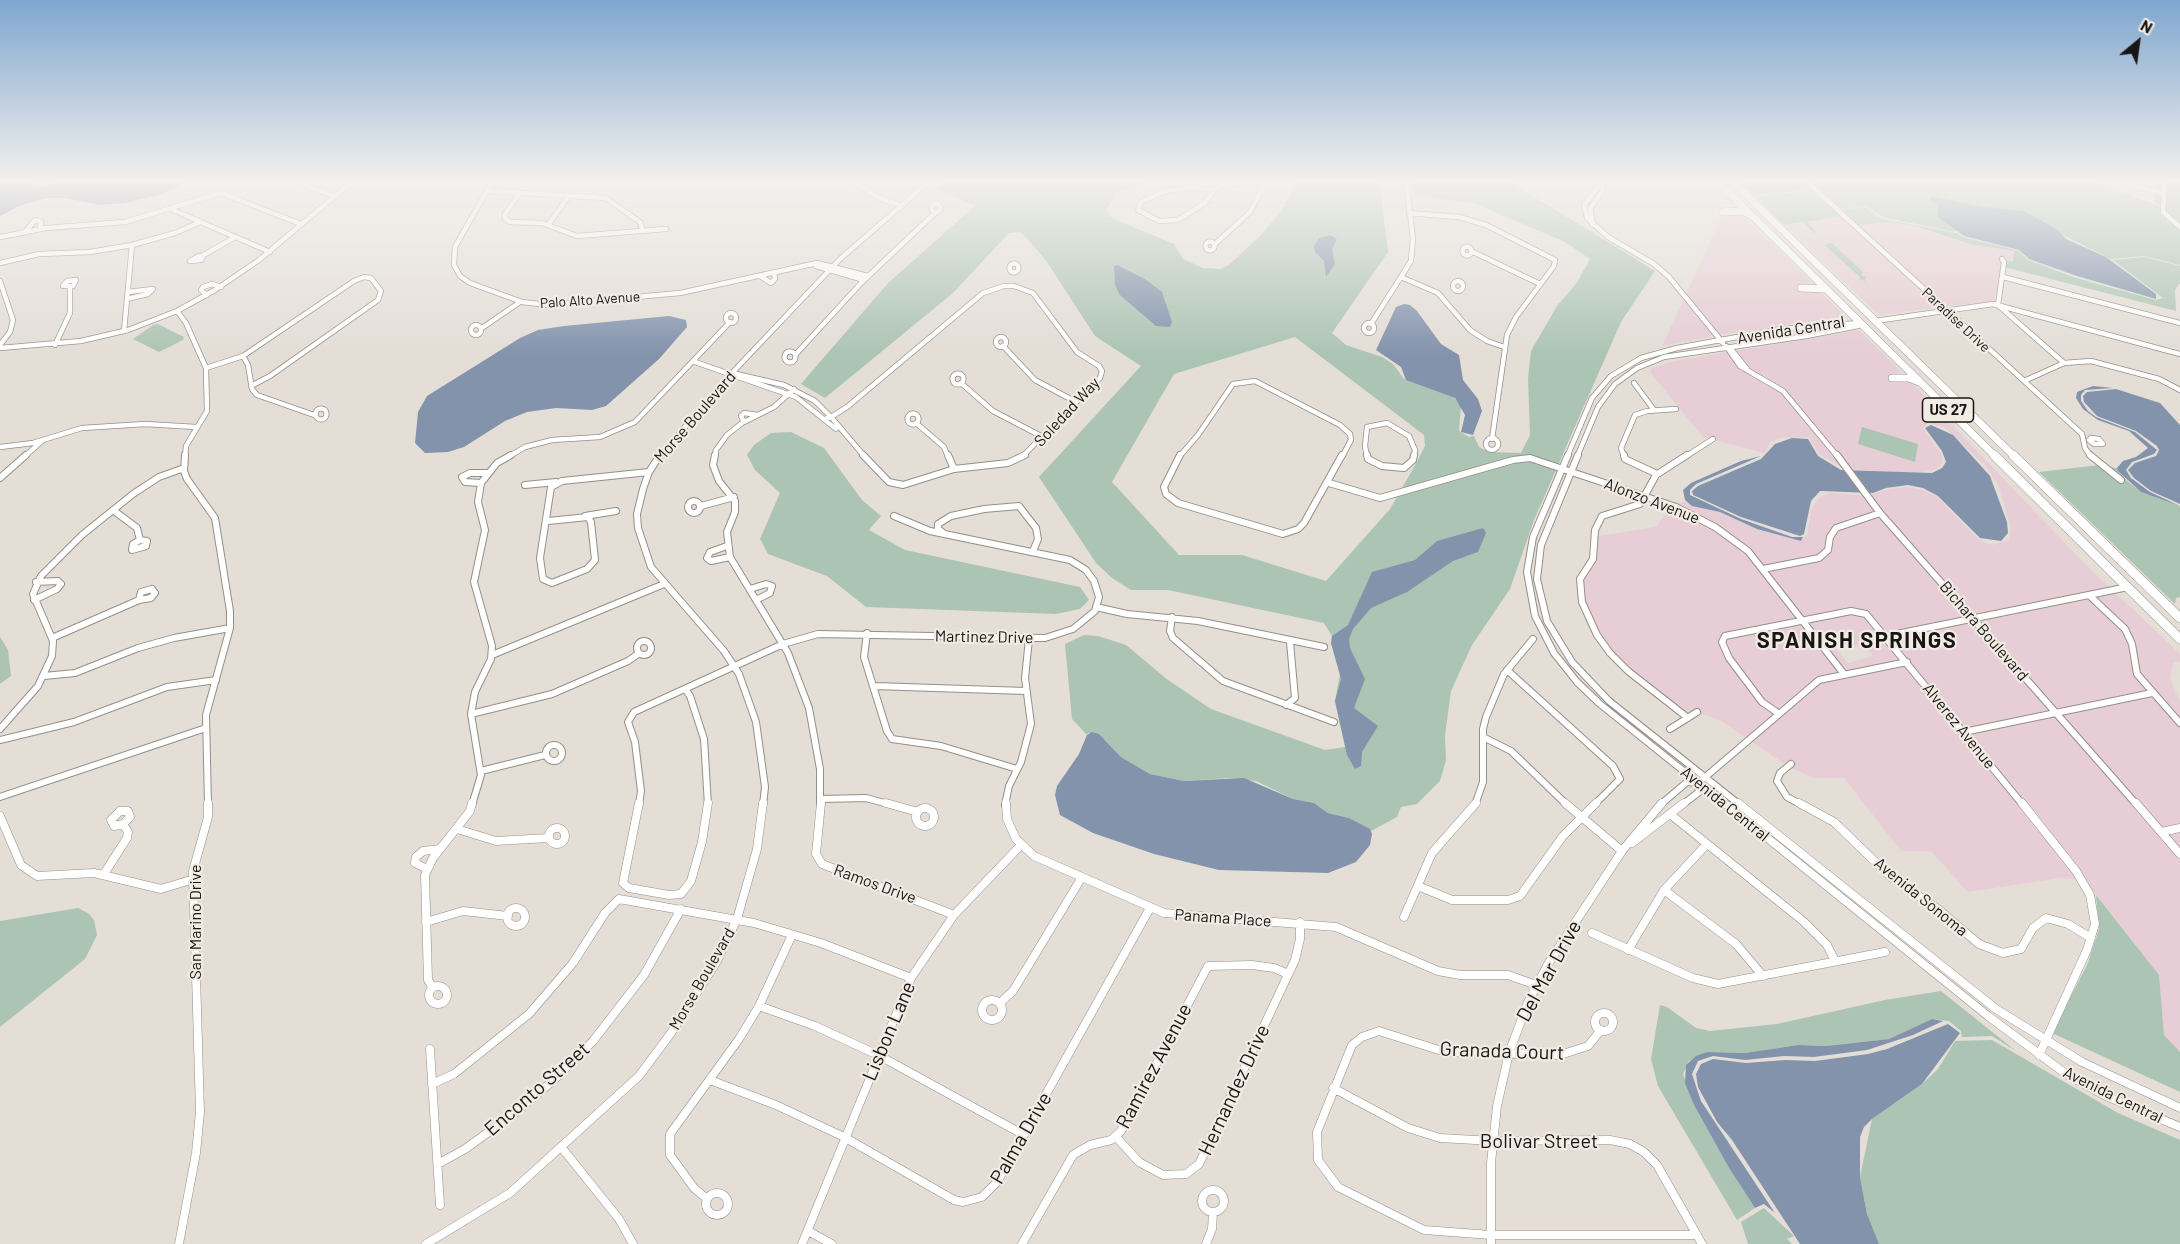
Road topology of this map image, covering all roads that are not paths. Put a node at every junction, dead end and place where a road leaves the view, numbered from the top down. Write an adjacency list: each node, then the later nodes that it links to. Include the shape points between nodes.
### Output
1 (159, 238): 16 (street)
2 (233, 238): 19 (street)
3 (237, 238): 17 (street)
4 (285, 238): 17 (street)
5 (461, 238): 41 (street, Palo Alto Avenue, via 453,265 464,280)
6 (865, 238): 22 (street, Morse Boulevard)
7 (908, 238): 29 (street)
8 (1222, 238): 15 (street)
9 (1412, 238): 26 (street, via 1411,261)
10 (1513, 238): 31 (street, via 1555,260)
11 (1613, 238): 54 (street, Bichara Boulevard, via 1669,277)
12 (1775, 238): 27 (highway, US 27)
13 (1790, 238): 45 (highway, US 27)
14 (1868, 238): 43 (street, Paradise Drive)
15 (1215, 244)
16 (132, 245): 21 (street, via 33,255); 37 (street)
17 (270, 252): 34 (street)
18 (1473, 252): 31 (street)
19 (202, 256)
20 (2002, 259): 28 (street)
21 (0, 263)
22 (832, 267): 23 (street, Palo Alto Avenue, via 807,265); 29 (street, Palo Alto Avenue); 68 (street, Morse Boulevard)
23 (774, 272): 25 (street, Palo Alto Avenue); 25 (street, Palo Alto Avenue, via 776,279 771,283)
24 (1013, 272): 32 (street)
25 (760, 276): 41 (street, Palo Alto Avenue, via 680,293 548,305)
26 (1401, 277): 38 (street); 49 (street)
27 (1814, 277): 36 (highway, US 27); 36 (highway, via 1814,284 1801,288 1819,287)
28 (2003, 277): 42 (street); 48 (street)
29 (866, 278): 59 (street)
30 (0, 281): 56 (street, via 13,320)
31 (1540, 284): 58 (street, via 1510,327)
32 (1011, 285): 76 (street, Soledad Way, via 1037,296 1077,352 1102,371); 80 (street, via 983,293 848,407)
33 (70, 287): 55 (street, via 70,313)
34 (221, 287): 39 (street); 39 (street, via 203,287 201,290)
35 (1453, 288): 38 (street)
36 (1827, 291): 47 (highway, US 27)
37 (128, 292): 40 (street); 40 (street, via 153,290)
38 (1438, 293): 58 (street, via 1470,330)
39 (207, 295): 44 (street)
40 (127, 299): 52 (street)
41 (520, 302): 51 (street)
42 (1998, 305): 43 (street); 60 (street); 64 (street)
43 (1946, 310): 45 (street); 69 (street, Paradise Drive)
44 (177, 311): 52 (street); 67 (street)
45 (1875, 321): 47 (highway); 122 (highway, US 27)
46 (730, 322): 63 (street)
47 (1860, 323): 50 (street, Avenida Central); 53 (street, Avenida Central); 66 (highway, US 27)
48 (2180, 323)
49 (1371, 324)
50 (1823, 325): 53 (street); 54 (street, Avenida Central)
51 (482, 328)
52 (124, 331): 55 (street)
53 (1828, 331): 54 (street, Avenida Central)
54 (1723, 344): 62 (street, Avenida Central, via 1677,348); 65 (street, Avenida Central); 110 (street, Bichara Boulevard, via 1740,366 1783,391)
55 (55, 345): 56 (street)
56 (0, 346)
57 (1003, 346): 76 (street, via 1035,380)
58 (1504, 347): 88 (street)
59 (796, 354)
60 (2180, 354)
61 (243, 356): 67 (street); 73 (street); 73 (street, via 354,281 369,277 382,294)
62 (1639, 359): 65 (street); 94 (street, Avenida Central, via 1611,376 1596,393)
63 (695, 362): 68 (street, Soledad Way); 97 (street, via 645,414 627,426 591,438 552,440 525,447)
64 (2064, 363): 69 (street); 74 (street, via 2098,362 2159,379)
65 (1646, 364): 96 (street, Avenida Central, via 1621,378 1605,395)
66 (1904, 366): 72 (highway, US 27); 72 (highway, via 1904,373 1892,378)
67 (206, 368): 82 (street, via 207,411)
68 (732, 373): 75 (street, Soledad Way); 95 (street, Morse Boulevard, via 675,436)
69 (2024, 381): 83 (street, Paradise Drive)
70 (961, 383): 84 (street, via 993,411)
71 (1634, 383): 78 (street)
72 (1921, 383): 123 (highway, US 27)
73 (251, 386): 79 (street, via 257,395)
74 (2180, 390)
75 (792, 392): 80 (street, Soledad Way); 105 (street, via 720,442 712,465 719,481)
76 (1076, 402): 84 (street, Soledad Way)
77 (1676, 409): 78 (street)
78 (1654, 410): 98 (street, via 1635,416 1621,452 1625,459)
79 (314, 415)
80 (828, 418): 93 (street, Soledad Way, via 893,484)
81 (916, 423): 93 (street, via 944,447)
82 (196, 427): 86 (street, via 145,424 82,428); 92 (street, via 186,446)
83 (2082, 434): 85 (street, Paradise Drive); 100 (street, Paradise Drive, via 2091,458)
84 (1043, 437): 93 (street, Soledad Way, via 1017,460)
85 (2090, 438)
86 (44, 439): 91 (street); 99 (street)
87 (1351, 440): 90 (street); 103 (street); 103 (street, via 1340,425 1261,384 1238,382 1175,461 1164,486 1166,494 1178,503 1283,534 1304,523)
88 (1492, 440)
89 (1713, 440): 98 (street)
90 (1365, 442): 90 (street, via 1365,432 1371,424 1393,425 1409,436 1415,450 1413,460 1400,469 1382,466 1368,459)
91 (0, 447)
92 (184, 468): 108 (street, via 151,482); 134 (street, San Marino Drive, via 187,479 215,518)
93 (954, 469)
94 (1562, 469): 96 (street, Alonzo Avenue); 103 (street, Alonzo Avenue, via 1530,458 1521,459 1380,498); 174 (street, Avenida Central, via 1533,537 1527,562 1530,597 1539,628 1564,667 1587,692)
95 (649, 472): 102 (street); 121 (street, Morse Boulevard, via 637,514 638,528 648,561)
96 (1571, 472): 106 (street, Alonzo Avenue); 174 (street, Avenida Central, via 1538,555 1540,600 1547,621 1563,650 1595,688)
97 (486, 473): 101 (street); 101 (street, via 462,477 465,482)
98 (1657, 474): 106 (street)
99 (0, 478)
100 (2121, 480)
101 (481, 483): 145 (street, via 478,501 485,530 474,582)
102 (555, 483): 104 (street); 113 (street, via 549,492)
103 (1329, 483)
104 (525, 485)
105 (734, 496): 107 (street); 116 (street, Ramos Drive, via 736,506 727,532)
106 (1644, 496): 119 (street, Alonzo Avenue, via 1715,527 1737,541); 161 (street, via 1635,507 1606,514 1597,521 1593,560 1580,579 1582,602 1610,653 1628,672)
107 (701, 506)
108 (113, 510): 115 (street, via 137,528); 120 (street)
109 (616, 511): 112 (street)
110 (1880, 513): 119 (street, via 1836,528 1828,550 1819,558); 131 (street, Bichara Boulevard)
111 (894, 516): 114 (street)
112 (587, 518): 113 (street); 113 (street, via 595,560 591,567 556,582 545,581 541,573)
113 (548, 520)
114 (942, 532): 117 (street); 117 (street, via 938,524 951,516 1020,506 1036,528 1038,539)
115 (140, 540)
116 (727, 546): 118 (street, Ramos Drive); 118 (street, via 710,552 707,558 711,561)
117 (1033, 551): 129 (street, via 1070,560 1086,570 1098,589)
118 (730, 557): 124 (street, Ramos Drive)
119 (1763, 569): 133 (street, Alonzo Avenue)
120 (36, 582): 126 (street); 126 (street, via 61,584)
121 (664, 584): 145 (street); 147 (street, Morse Boulevard, via 711,634)
122 (2145, 584): 123 (highway); 132 (highway, US 27)
123 (2128, 587): 125 (street); 140 (highway, US 27)
124 (750, 589): 128 (street, Ramos Drive); 128 (street, via 771,586 770,593)
125 (2090, 596): 131 (street); 155 (street, via 2125,629 2132,644 2134,668)
126 (34, 600): 137 (street)
127 (139, 600): 137 (street)
128 (756, 600): 142 (street, Ramos Drive)
129 (1096, 607): 130 (street); 138 (street, Martinez Drive, via 1089,618 1073,629)
130 (1172, 617): 141 (street); 156 (street, via 1173,638 1217,676)
131 (1974, 618): 136 (street); 158 (street, Bichara Boulevard)
132 (2180, 618)
133 (1804, 622): 136 (street, Alverez Avenue, via 1856,611 1871,618); 149 (street, Alonzo Avenue); 159 (street, Alverez Avenue, via 1725,636 1722,642 1729,658 1762,702)
134 (231, 628): 150 (street, via 165,640 75,673); 151 (street, San Marino Drive)
135 (867, 633): 138 (street, Martinez Drive); 142 (street, Martinez Drive, via 818,634); 152 (street, via 864,657)
136 (1887, 636): 146 (street, Alverez Avenue)
137 (51, 638): 150 (street, via 52,656)
138 (1029, 639): 154 (street)
139 (1533, 639): 148 (street)
140 (2180, 639)
141 (1290, 642): 143 (street); 156 (street, via 1295,698)
142 (783, 644): 147 (street, Martinez Drive); 176 (street, Ramos Drive, via 806,697 815,731)
143 (1324, 646)
144 (638, 654): 160 (street, via 552,694)
145 (492, 655): 160 (street, via 475,692)
146 (1907, 662): 149 (street, Del Mar Drive); 167 (street, Alverez Avenue)
147 (733, 666): 153 (street, Martinez Drive); 202 (street, Morse Boulevard, via 756,722 765,787 757,849)
148 (1507, 670): 168 (street, via 1486,717); 180 (street, via 1619,774 1616,783)
149 (1844, 674): 159 (street, Del Mar Drive, via 1820,680)
150 (44, 676): 165 (street)
151 (216, 680): 164 (street, San Marino Drive); 169 (street, via 167,687 74,722)
152 (874, 686): 154 (street); 172 (street, via 892,739 942,746)
153 (685, 689): 153 (street, Martinez Drive, via 704,739 709,792 697,864 689,886 681,894 633,889 623,883 641,790 635,742 628,722 630,716)
154 (1026, 691): 172 (street, via 1031,724)
155 (2152, 693): 158 (street); 163 (street)
156 (1286, 705): 162 (street)
157 (1697, 712): 161 (street)
158 (2055, 712): 167 (street); 184 (street, Bichara Boulevard)
159 (1778, 713): 174 (street, Del Mar Drive)
160 (471, 714): 173 (street)
161 (1688, 718): 166 (street)
162 (1334, 722)
163 (2180, 723)
164 (206, 728): 175 (street); 194 (street, San Marino Drive, via 208,817)
165 (0, 729)
166 (1670, 729)
167 (1964, 732): 207 (street, Alverez Avenue, via 2085,884 2095,914)
168 (1483, 737): 180 (street, via 1511,750); 195 (street, via 1483,782 1477,802 1443,838)
169 (0, 740)
170 (545, 755): 173 (street)
171 (1791, 764): 207 (street, Avenida Sonoma, via 1777,781 1788,797 1834,822 1892,878 1938,909 1979,944 2003,953 2021,949 2032,928 2046,918 2068,924)
172 (1017, 769): 187 (street, via 1005,807 1010,828)
173 (481, 771): 183 (street, via 475,799)
174 (1701, 780): 178 (street, Del Mar Drive, via 1699,792); 189 (street, Del Mar Drive, via 1688,782 1659,806); 219 (street, Avenida Central, via 1980,996); 223 (street, Avenida Central)
175 (0, 797)
176 (821, 799): 177 (street, via 866,798); 199 (street, Ramos Drive, via 816,847 822,864)
177 (918, 812)
178 (1670, 814): 186 (street); 189 (street, Del Mar Drive)
179 (0, 816): 192 (street, via 21,865 31,874 47,878)
180 (1581, 818): 189 (street); 195 (street, via 1516,898 1452,900)
181 (123, 824): 192 (street, via 127,838)
182 (2180, 828): 184 (street)
183 (457, 829): 185 (street, via 496,841); 188 (street)
184 (2162, 831): 190 (street, Bichara Boulevard)
185 (548, 838)
186 (1707, 844): 196 (street); 210 (street, via 1803,921 1827,945)
187 (1021, 845): 193 (street, Panama Place, via 1034,856); 199 (street, Lisbon Lane)
188 (440, 849): 191 (street); 191 (street, via 416,856 416,863)
189 (1622, 851): 214 (street, Del Mar Drive)
190 (2180, 854)
191 (427, 869): 203 (street)
192 (104, 874): 194 (street, via 161,889)
193 (1082, 877): 197 (street, Panama Place); 216 (street, via 1013,991)
194 (194, 879): 241 (street, San Marino Drive, via 200,1112)
195 (1418, 886): 201 (street)
196 (1664, 891): 208 (street); 212 (street, via 1736,944)
197 (1150, 908): 204 (street, Panama Place, via 1181,916); 229 (street, Palma Drive)
198 (681, 909): 202 (street); 225 (street, via 626,899 613,902 573,963 529,1014 454,1074); 234 (street, Enconto Street, via 644,975 593,1041 515,1113)
199 (954, 915): 213 (street, Lisbon Lane)
200 (507, 916): 203 (street, via 463,911)
201 (1404, 917)
202 (737, 919): 206 (street); 233 (street, Morse Boulevard, via 711,970 639,1076)
203 (426, 922): 215 (street, via 428,980)
204 (1300, 922): 211 (street, Hernandez Drive, via 1298,949); 214 (street, Panama Place, via 1344,930 1438,971 1508,975)
205 (1592, 933): 208 (street)
206 (792, 934): 213 (street); 217 (street)
207 (2091, 938): 219 (street, Alverez Avenue)
208 (1628, 950): 212 (street, via 1702,981 1726,984)
209 (1885, 952): 210 (street)
210 (1835, 961): 212 (street)
211 (1288, 974): 231 (street, Ramirez Avenue, via 1252,965 1208,966); 231 (street, Hernandez Drive, via 1194,1170 1178,1176 1156,1173 1131,1155)
212 (1763, 976)
213 (911, 978): 222 (street, Lisbon Lane)
214 (1536, 985): 221 (street, Del Mar Drive)
215 (433, 988)
216 (1000, 1003)
217 (759, 1005): 222 (street); 224 (street)
218 (1601, 1030): 221 (street, Granada Court, via 1588,1046 1568,1054)
219 (2045, 1041): 223 (street, Alverez Avenue); 227 (street, Avenida Central)
220 (430, 1049): 225 (street)
221 (1509, 1053): 226 (street, Granada Court, via 1445,1052 1379,1031 1356,1041); 232 (street, Del Mar Drive)
222 (878, 1055): 229 (street); 230 (street, Lisbon Lane)
223 (2039, 1055): 228 (street, Avenida Central, via 2089,1087)
224 (710, 1080): 230 (street, Palma Drive, via 756,1096); 235 (street, via 674,1126 668,1141 670,1155)
225 (432, 1084): 234 (street)
226 (1333, 1088): 232 (street, Bolivar Street, via 1422,1134); 240 (street, Granada Court, via 1315,1142 1318,1160 1332,1182 1424,1230)
227 (2180, 1108)
228 (2180, 1127)
229 (1024, 1135): 230 (street, Palma Drive, via 990,1191 963,1202)
230 (844, 1137): 238 (street, Lisbon Lane)
231 (1117, 1138): 246 (street, Ramirez Avenue, via 1089,1145 1065,1163)
232 (1493, 1141): 239 (street, Bolivar Street, via 1610,1140 1630,1144 1657,1165); 240 (street, Del Mar Drive)
233 (562, 1148): 242 (street, Morse Boulevard, via 510,1193); 243 (street, via 619,1219)
234 (438, 1164): 236 (street)
235 (707, 1199)
236 (440, 1205)
237 (1213, 1213): 247 (street)
238 (808, 1231): 244 (street, Lisbon Lane); 245 (street)
239 (1697, 1235): 240 (street, Granada Court); 248 (street, Bolivar Street)
240 (1491, 1239)
241 (180, 1242)
242 (426, 1244)
243 (633, 1244)
244 (802, 1244)
245 (832, 1244)
246 (1022, 1244)
247 (1206, 1244)
248 (1702, 1244)

